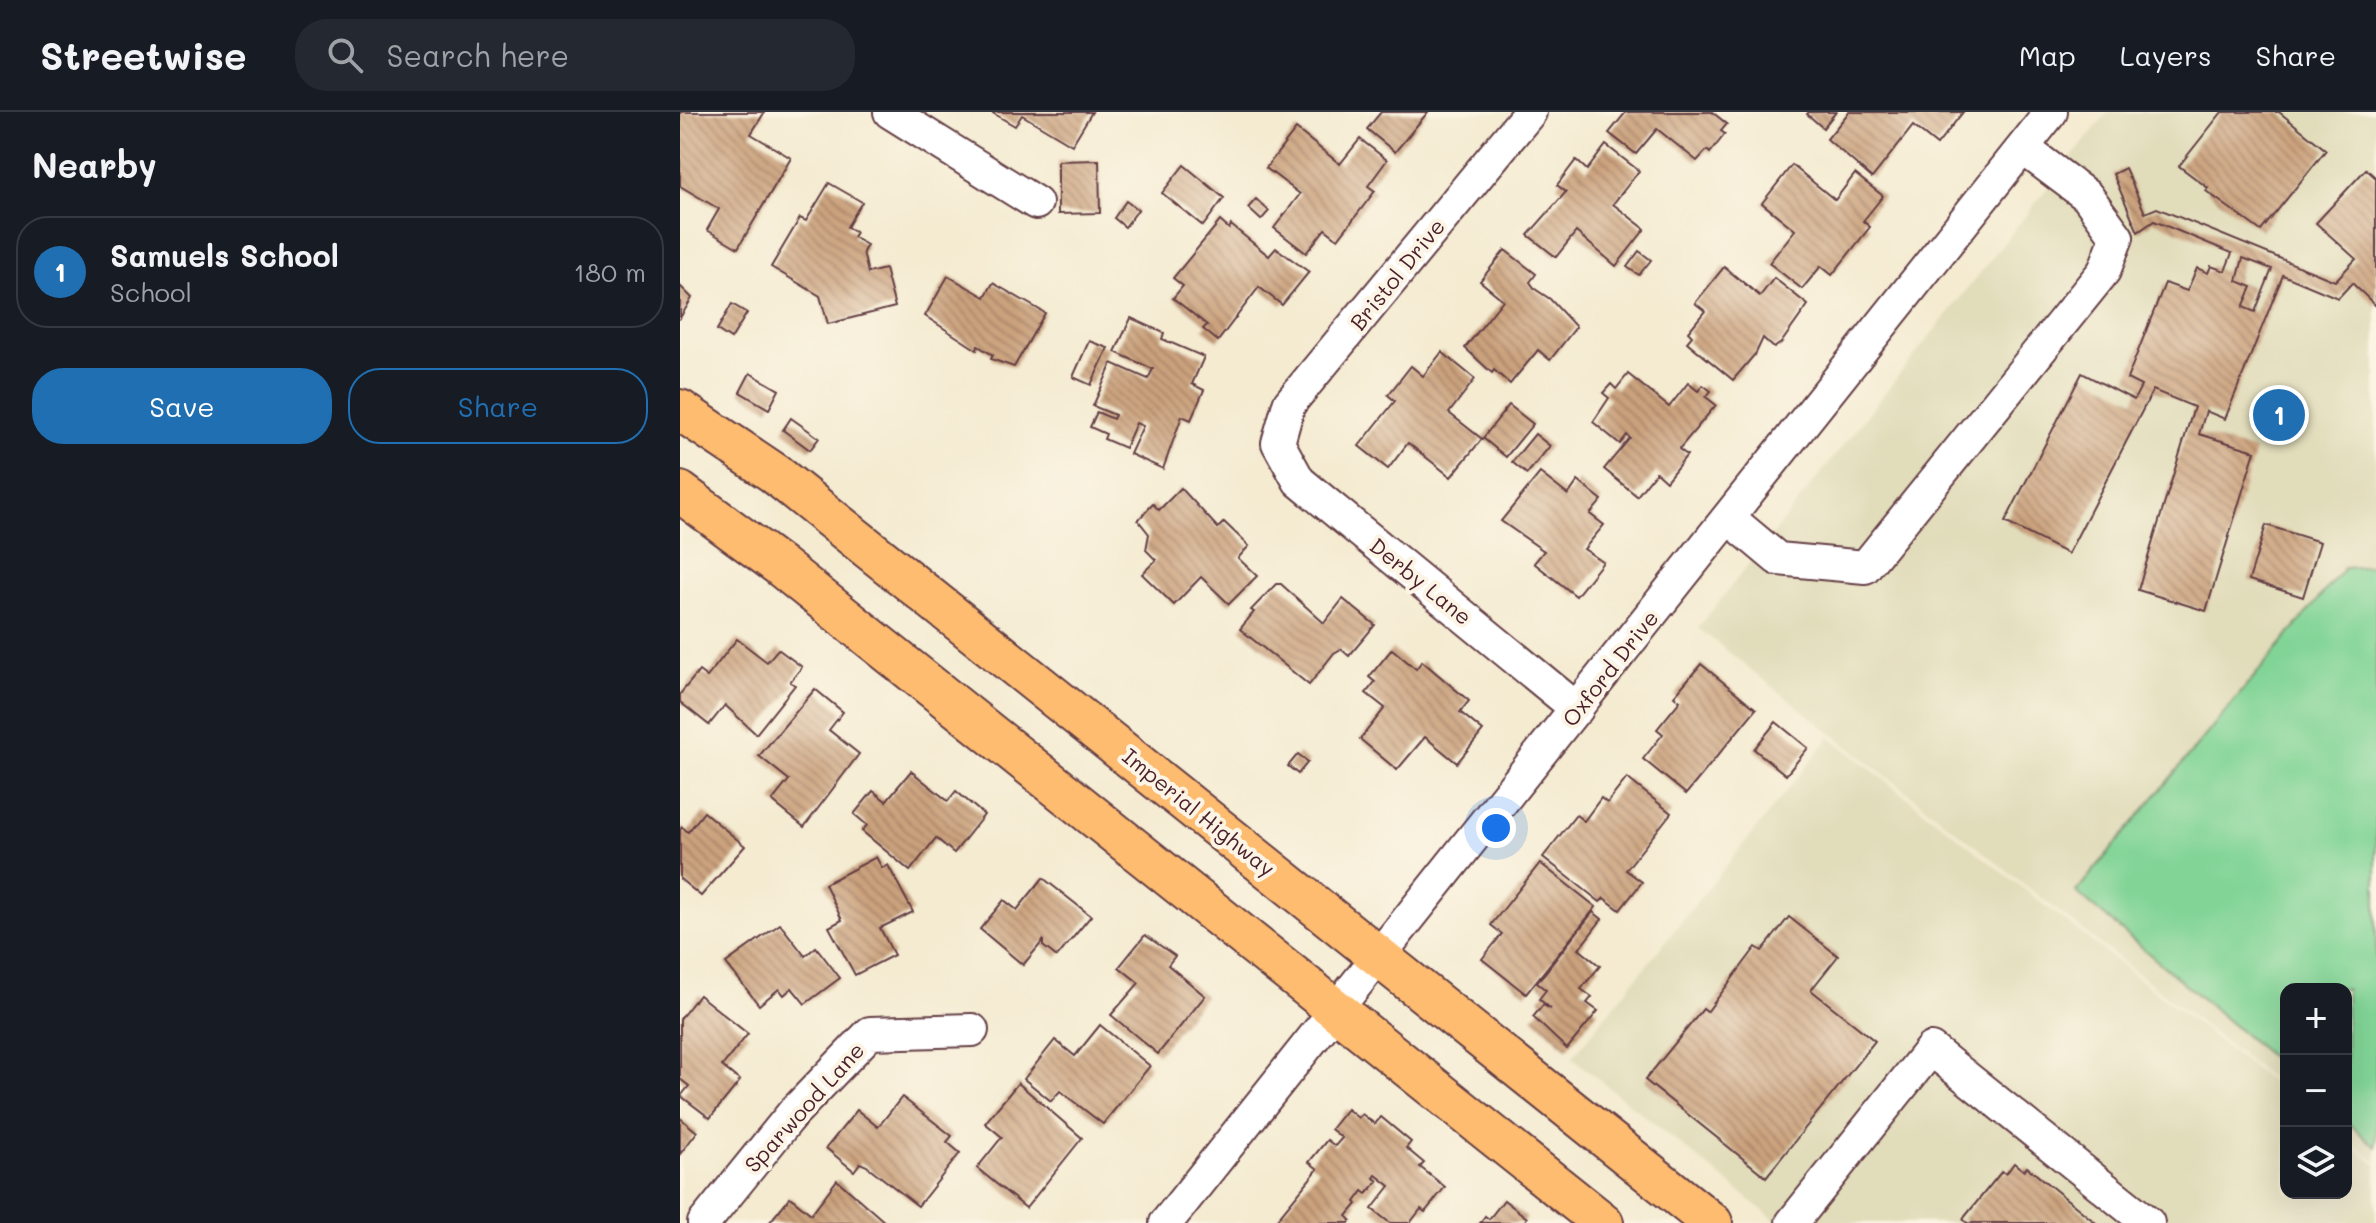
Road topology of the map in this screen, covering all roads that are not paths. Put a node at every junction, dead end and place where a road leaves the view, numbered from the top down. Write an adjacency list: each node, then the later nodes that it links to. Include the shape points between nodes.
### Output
1 (890, 112): 5 (street)
2 (1530, 112): 7 (street, Bristol Drive, via 1289,404)
3 (2051, 112): 4 (street, Oxford Drive)
4 (2023, 148): 9 (street, Oxford Drive); 9 (street, via 2087,196 2117,237 2104,271 1865,567 1778,559)
5 (1036, 203)
6 (680, 410): 11 (main road, Imperial Highway, via 774,473)
7 (1278, 443): 10 (street, Derby Lane, via 1299,481)
8 (680, 492): 12 (main road, via 779,565)
9 (1729, 518): 10 (street, Oxford Drive)
10 (1577, 709): 11 (street, Oxford Drive)
11 (1380, 957): 12 (street, Oxford Drive); 17 (main road, Imperial Highway)
12 (1337, 1011): 15 (street, Oxford Drive); 16 (main road)
13 (972, 1030): 14 (street, Sparwood Lane, via 870,1033 793,1113)
14 (704, 1223)
15 (1166, 1223)
16 (1603, 1223)
17 (1712, 1223)
18 (1792, 1223): 19 (street, via 1931,1049)
19 (2148, 1223)

